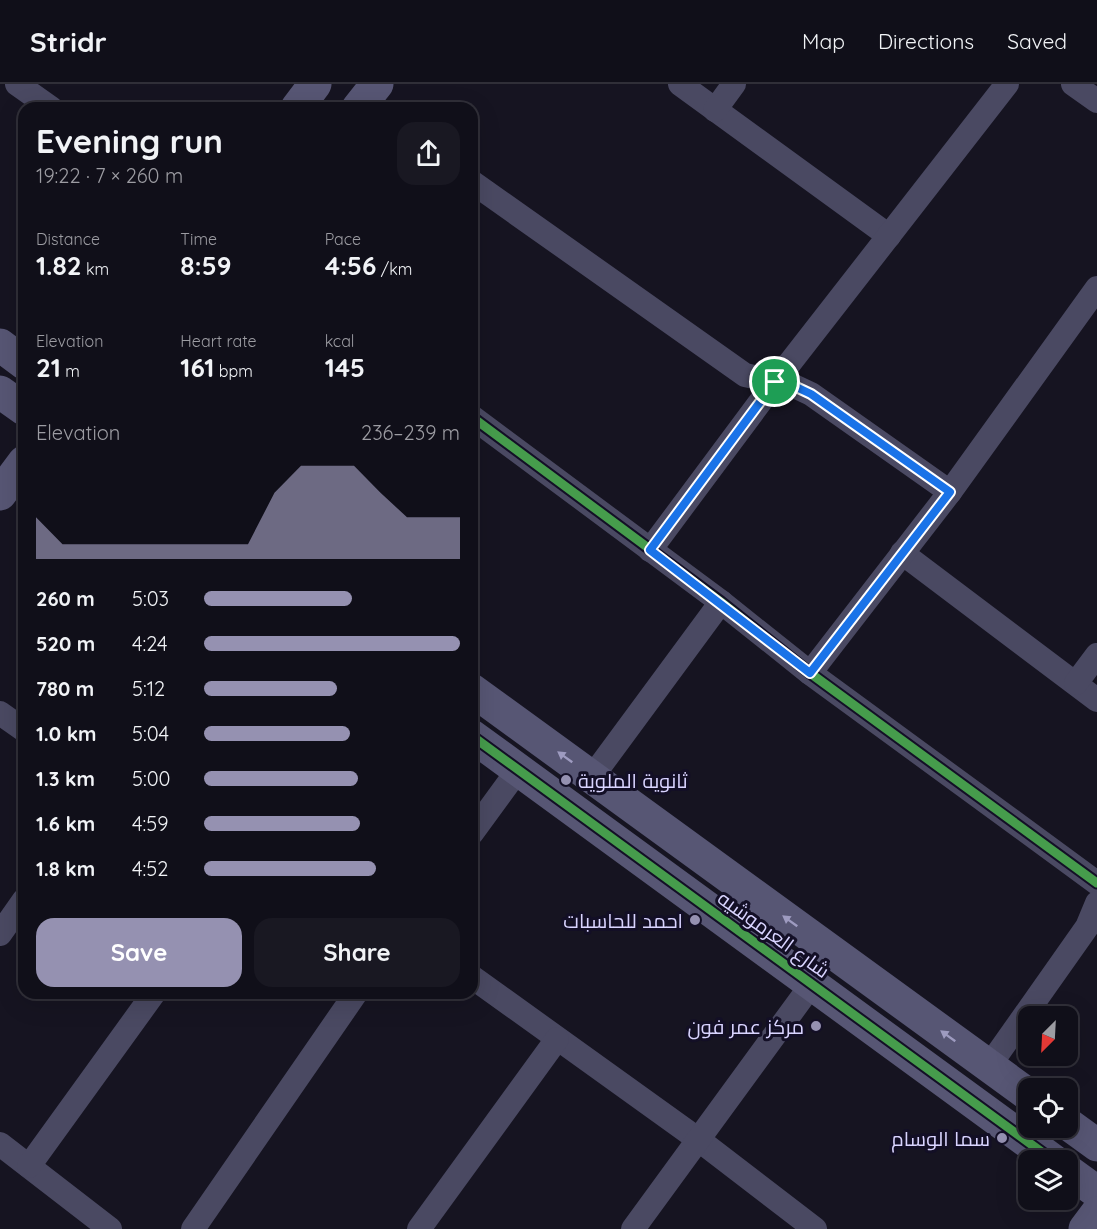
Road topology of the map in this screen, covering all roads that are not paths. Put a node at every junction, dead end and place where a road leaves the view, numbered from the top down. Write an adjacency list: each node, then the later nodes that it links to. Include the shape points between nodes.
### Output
1 (17, 84): 7 (street)
2 (315, 84): 9 (street)
3 (680, 84): 10 (street)
4 (734, 84): 10 (street)
5 (1007, 84): 12 (street)
6 (1073, 84): 8 (street)
7 (48, 97)
8 (1097, 101)
9 (302, 102)
10 (715, 110): 12 (street)
11 (478, 186): 16 (street, via 736,369 755,379)
12 (889, 236): 16 (street)
13 (1097, 288): 21 (street)
14 (0, 345): 15 (street)
15 (18, 358)
16 (775, 382): 21 (street, via 811,394); 23 (street)
17 (0, 392): 18 (street)
18 (18, 405)
19 (478, 421): 23 (street)
20 (18, 470): 22 (street)
21 (950, 492): 24 (street)
22 (0, 494)
23 (650, 550): 25 (street)
24 (902, 553): 27 (street); 28 (street)
25 (721, 602): 27 (street); 35 (street)
26 (1097, 655): 28 (street)
27 (810, 673): 39 (street)
28 (1076, 683): 30 (street)
29 (478, 694): 35 (street, شارع العرموشيه, one-way to 29)
30 (1097, 700)
31 (0, 712): 32 (street)
32 (18, 725)
33 (478, 740): 34 (street, شارع العرموشيه)
34 (518, 770): 37 (street); 38 (street, شارع العرموشيه)
35 (592, 777): 36 (street, شارع العرموشيه)
36 (647, 817): 38 (street); 48 (street, شارع العرموشيه, one-way to 36)
37 (478, 825)
38 (623, 846): 44 (street, شارع العرموشيه)
39 (1097, 883)
40 (1097, 903): 48 (street, via 1087,927)
41 (18, 908): 42 (street)
42 (0, 934)
43 (478, 981): 47 (street)
44 (812, 984): 51 (street); 54 (street, شارع العرموشيه)
45 (150, 999): 55 (street)
46 (352, 999): 60 (street)
47 (557, 1039): 51 (street); 61 (street)
48 (989, 1066): 49 (street, شارع العرموشيه)
49 (1018, 1087)
50 (1078, 1131): 53 (street)
51 (699, 1140): 62 (street); 63 (street)
52 (0, 1144): 55 (street)
53 (1097, 1145)
54 (1039, 1150)
55 (29, 1166): 59 (street)
56 (1078, 1178): 57 (street)
57 (1097, 1192)
58 (1097, 1213): 64 (street)
59 (110, 1229)
60 (193, 1229)
61 (419, 1229)
62 (633, 1229)
63 (815, 1229)
64 (1085, 1229)

